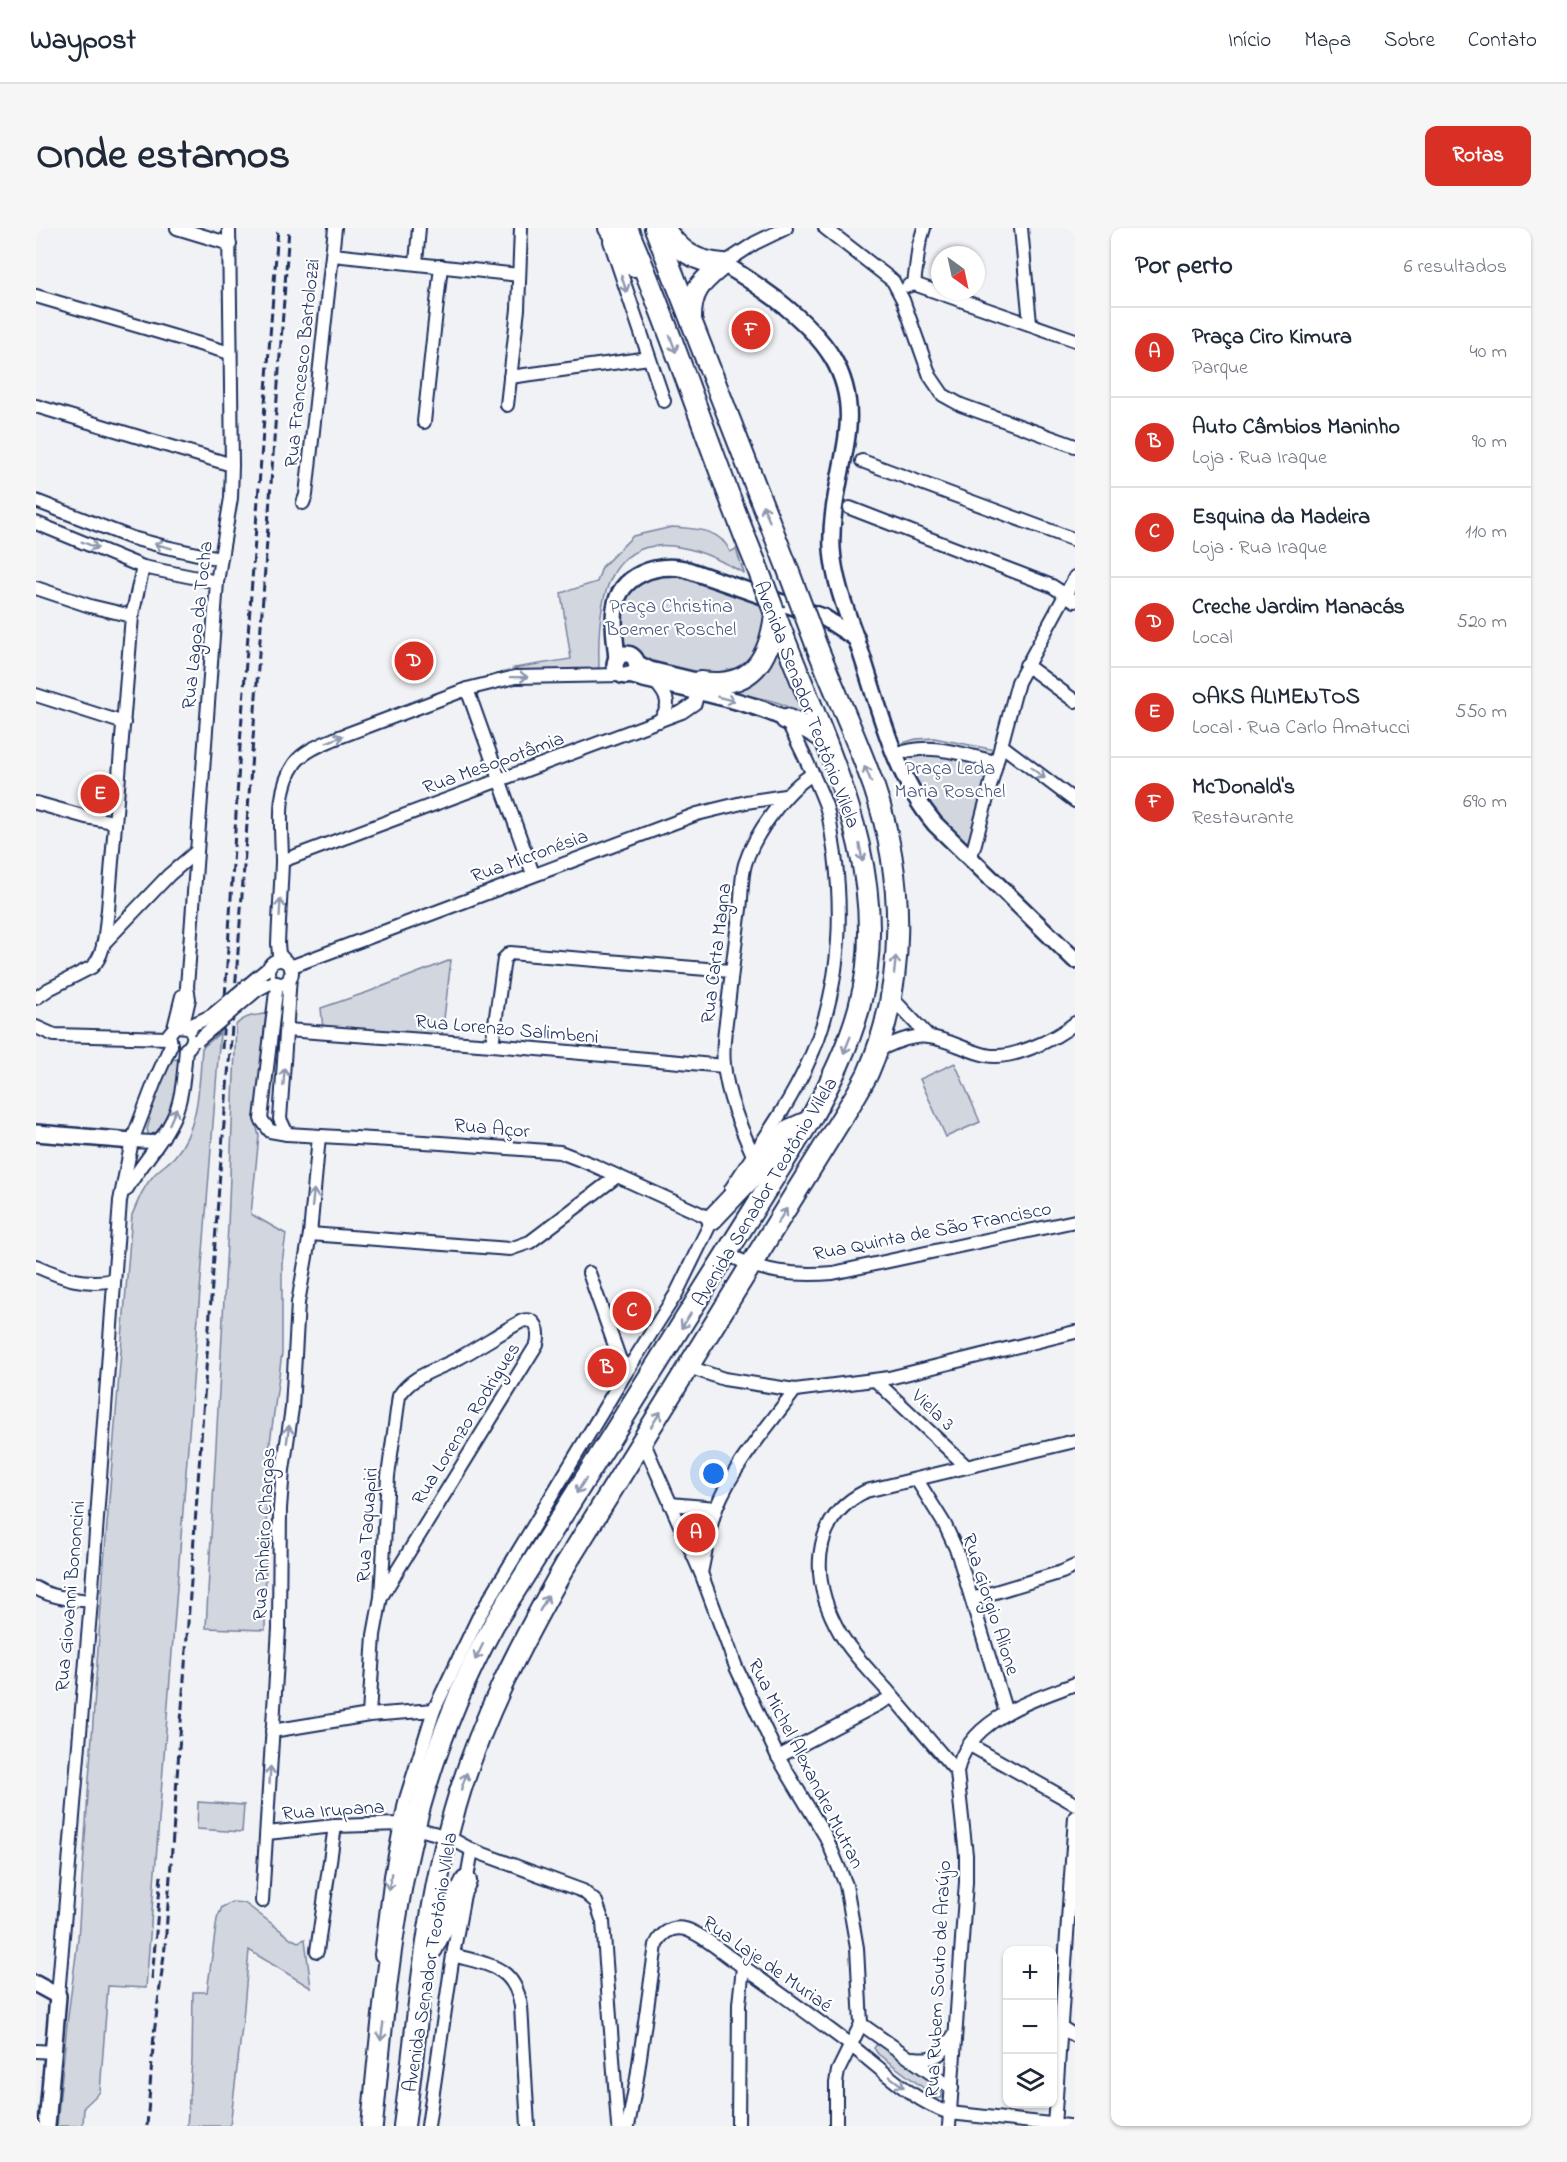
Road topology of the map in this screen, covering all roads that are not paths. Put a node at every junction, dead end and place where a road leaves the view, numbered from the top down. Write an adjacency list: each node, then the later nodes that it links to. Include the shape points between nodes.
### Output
1 (177, 228): 13 (street)
2 (229, 228): 13 (street, Rua Lagoa da Tocha)
3 (335, 228): 14 (street, Rua Francesco Bartolozzi)
4 (419, 228): 15 (street)
5 (524, 228): 18 (street)
6 (608, 228): 12 (main road, Avenida Senador Teotônio Vilela); 28 (street, one-way to 28)
7 (786, 228): 16 (street)
8 (825, 228): 21 (street, via 888,275)
9 (924, 228): 20 (street)
10 (1021, 228): 25 (street)
11 (659, 229): 12 (main road, via 646,241); 16 (main road, via 686,254); 19 (main road, Avenida Senador Teotônio Vilela)
12 (628, 241): 22 (main road, Avenida Senador Teotônio Vilela)
13 (230, 244): 27 (street, Rua Lagoa da Tocha)
14 (333, 255): 15 (street); 38 (street, Rua Francesco Bartolozzi)
15 (416, 263): 17 (street)
16 (715, 264): 19 (main road); 24 (main road, via 695,292); 48 (street, via 745,275 813,330 827,347 847,389 848,436 831,532)
17 (441, 266): 18 (street); 33 (street)
18 (519, 275): 29 (street)
19 (673, 276): 22 (main road); 24 (main road, Avenida Senador Teotônio Vilela)
20 (914, 284): 21 (street); 25 (street)
21 (898, 289): 34 (street, via 930,376 943,395)
22 (653, 293): 49 (main road, Avenida Senador Teotônio Vilela, one-way to 49, bridge)
23 (36, 296): 27 (street)
24 (691, 318): 83 (main road, Avenida Senador Teotônio Vilela, one-way to 24, bridge, via 897,896 874,787)
25 (1030, 323): 26 (street)
26 (1075, 340)
27 (230, 353): 36 (street, Rua Lagoa da Tocha)
28 (649, 358): 29 (street); 30 (street)
29 (510, 377): 31 (street)
30 (664, 401)
31 (507, 405)
32 (36, 406): 36 (street)
33 (424, 422)
34 (1075, 446)
35 (862, 461): 41 (street)
36 (232, 465): 42 (street, Rua Lagoa da Tocha, via 231,498)
37 (36, 501): 42 (street, one-way to 37, via 166,548)
38 (303, 503)
39 (850, 508): 47 (street, via 1052,586)
40 (36, 523): 43 (street, one-way to 43)
41 (1075, 540)
42 (220, 559): 45 (street, Rua Lagoa da Tocha)
43 (143, 567): 45 (street); 50 (street)
44 (1075, 577): 47 (street)
45 (217, 582): 73 (street, Rua Lagoa da Tocha)
46 (36, 588): 50 (street)
47 (1070, 597): 53 (street)
48 (846, 610): 51 (street); 52 (street)
49 (775, 613): 56 (main road, via 770,645 749,673 729,683); 63 (main road, Avenida Senador Teotônio Vilela)
50 (132, 616): 62 (street)
51 (824, 617): 52 (street); 54 (street, via 685,569 663,567 643,573 623,588 615,608 615,631)
52 (857, 639): 65 (street)
53 (1026, 665): 59 (street); 64 (street)
54 (626, 666): 55 (street); 56 (street, via 650,670); 57 (street, one-way to 54, via 514,677)
55 (657, 684): 56 (street); 61 (street, via 669,703)
56 (699, 688): 60 (street, one-way to 60); 61 (street, Rua Mesopotâmia, via 691,707)
57 (467, 689): 68 (street); 75 (street, one-way to 57, via 281,802 293,766 300,758 334,739)
58 (36, 695): 62 (street)
59 (1075, 701)
60 (786, 719): 63 (main road); 67 (street, Avenida Senador Teotônio Vilela)
61 (658, 722): 68 (street, Rua Mesopotâmia)
62 (124, 723): 72 (street)
63 (823, 738): 94 (main road, Avenida Senador Teotônio Vilela, one-way to 94, via 856,829 868,895 869,936 866,972 851,1034)
64 (1001, 745): 66 (street); 70 (street, one-way to 70)
65 (895, 755): 66 (street, via 910,749 933,748); 74 (street, via 921,807)
66 (996, 762): 74 (street)
67 (813, 774): 69 (street, Rua Carta Magna); 100 (street, Avenida Senador Teotônio Vilela, via 826,808 836,866 839,938 834,977 827,1013 808,1063)
68 (500, 780): 75 (street, Rua Mesopotâmia); 76 (street)
69 (785, 796): 76 (street, Rua Micronésia, via 707,810); 81 (street, Rua Carta Magna, via 745,865)
70 (1075, 801)
71 (36, 803): 72 (street)
72 (114, 822): 77 (street)
73 (196, 851): 77 (street); 88 (street, Rua Lagoa da Tocha, via 187,987 182,997)
74 (970, 857): 78 (street)
75 (282, 861): 80 (street, one-way to 75, via 279,954 278,944)
76 (533, 874): 80 (street, Rua Micronésia)
77 (103, 944): 84 (street, via 95,965)
78 (1075, 960)
79 (267, 969): 80 (street, via 281,960); 82 (street); 88 (street, bridge, via 212,1016)
80 (289, 969): 82 (street, via 285,982); 87 (street)
81 (731, 972): 91 (street, via 510,952 504,959); 93 (street, Rua Carta Magna)
82 (273, 983): 90 (street, bridge, via 257,990); 96 (street, Rua Açor, via 261,1119 270,1131)
83 (891, 997): 89 (street); 92 (main road, Avenida Senador Teotônio Vilela)
84 (36, 998)
85 (1074, 1024): 89 (street, via 1004,1056 986,1055)
86 (36, 1027): 88 (street, via 54,1035)
87 (287, 1030): 91 (street, Rua Lorenzo Salimbeni); 96 (street, one-way to 87, via 280,1119)
88 (180, 1031): 90 (street, via 194,1036); 90 (street, via 178,1050); 99 (street, via 154,1081)
89 (929, 1037): 92 (street, via 906,1039)
90 (191, 1045): 98 (street, one-way to 90, via 179,1100)
91 (492, 1045): 93 (street, Rua Lorenzo Salimbeni)
92 (876, 1051): 108 (main road, Avenida Senador Teotônio Vilela, one-way to 92, via 846,1113)
93 (724, 1066): 100 (street, Rua Carta Magna, via 737,1117)
94 (810, 1120): 103 (main road, via 789,1130); 106 (main road, Avenida Senador Teotônio Vilela)
95 (36, 1133): 99 (street)
96 (287, 1134): 97 (street, Rua Açor)
97 (320, 1136): 101 (street, Rua Açor, via 560,1152); 105 (street, Rua Pinheiro Chargas, one-way to 97)
98 (163, 1137): 99 (street, via 153,1142); 102 (street)
99 (132, 1141): 102 (street, Rua Giovanni Bononcini)
100 (753, 1155): 103 (street, Avenida Senador Teotônio Vilela)
101 (616, 1177): 103 (street, Rua Açor); 105 (street, via 530,1242 510,1249)
102 (120, 1201): 110 (street, Rua Giovanni Bononcini)
103 (712, 1219): 114 (street, Avenida Senador Teotônio Vilela, via 676,1294)
104 (1075, 1221): 108 (street, Rua Quinta de São Francisco, via 833,1274 797,1274)
105 (310, 1234): 134 (street, Rua Pinheiro Chargas, one-way to 105, via 282,1479 292,1408 298,1303)
106 (728, 1254): 108 (street, Rua Quinta de São Francisco); 141 (main road, Avenida Senador Teotônio Vilela, one-way to 141, via 481,1647)
107 (36, 1266): 110 (street, via 83,1283)
108 (751, 1266): 113 (main road, Avenida Senador Teotônio Vilela)
109 (589, 1273): 114 (street, via 620,1360)
110 (114, 1280): 128 (street, Rua Giovanni Bononcini)
111 (1075, 1332): 115 (street)
112 (448, 1364): 126 (street, Rua Taquapiri, via 410,1383 399,1396 388,1476); 126 (street, Rua Lorenzo Rodrigues, via 522,1321 528,1319 537,1325 537,1344)
113 (689, 1367): 116 (street, via 724,1379); 117 (main road, Avenida Senador Teotônio Vilela, one-way to 113)
114 (629, 1368): 131 (street, Avenida Senador Teotônio Vilela, via 478,1618)
115 (875, 1380): 116 (street); 119 (street, Viela 3)
116 (795, 1390): 122 (street, via 737,1469)
117 (643, 1441): 121 (street, Rua Michel Alexandre Mutran); 143 (main road, Avenida Senador Teotônio Vilela, one-way to 117, via 460,1791 496,1695 566,1564)
118 (1075, 1441): 119 (street)
119 (966, 1466): 120 (street)
120 (917, 1480): 127 (street, Rua Giorgio Alione, via 951,1536); 130 (street, via 866,1491 845,1503 834,1514 821,1546 822,1586 833,1618 847,1644)
121 (670, 1504): 122 (street); 124 (street, Rua Michel Alexandre Mutran)
122 (717, 1508): 124 (street)
123 (1075, 1566): 127 (street)
124 (701, 1573): 136 (street, Rua Michel Alexandre Mutran, via 736,1667)
125 (36, 1588): 128 (street, via 57,1597)
126 (381, 1597): 133 (street, Rua Taquapiri, via 374,1635)
127 (972, 1599): 132 (street, Rua Giorgio Alione)
128 (91, 1601): 153 (street, Rua Giovanni Bononcini)
129 (1073, 1687): 132 (street)
130 (892, 1697): 136 (street); 137 (street)
131 (434, 1710): 133 (street); 141 (street, Avenida Senador Teotônio Vilela, via 405,1802)
132 (1006, 1713): 135 (street)
133 (369, 1715): 134 (street)
134 (272, 1731): 142 (street, Rua Pinheiro Chargas, one-way to 134)
135 (970, 1745): 137 (street); 138 (street)
136 (778, 1757): 154 (street, Rua Michel Alexandre Mutran, via 814,1814 846,1886 856,1948)
137 (957, 1772): 156 (street, Rua Rubem Souto de Araújo, via 966,1882)
138 (1075, 1804)
139 (1075, 1817): 147 (street)
140 (335, 1826): 141 (street, Rua Irupana); 142 (street, Rua Irupana); 148 (street)
141 (407, 1827): 143 (street, Rua Irupana); 168 (main road, Avenida Senador Teotônio Vilela, one-way to 168)
142 (267, 1833): 146 (street, Rua Pinheiro Chargas)
143 (448, 1837): 144 (street, Rua Irupana); 150 (main road, Avenida Senador Teotônio Vilela)
144 (472, 1850): 145 (street, Avenida Senador Teotônio Vilela); 162 (street, Rua Irupana, via 583,1891 596,1902 603,1922)
145 (466, 1881): 149 (street, Avenida Senador Teotônio Vilela); 150 (main road)
146 (262, 1901)
147 (1071, 1920): 155 (street)
148 (317, 1951)
149 (453, 1955): 170 (street, Avenida Senador Teotônio Vilela); 171 (street, via 502,1971 518,1990)
150 (426, 1962): 169 (main road, Avenida Senador Teotônio Vilela)
151 (743, 1967): 158 (street, Rua Laje de Muriaé); 163 (street, Rua Laje de Muriaé, via 692,1932 674,1928 658,1939); 174 (street)
152 (36, 1984): 153 (street)
153 (58, 1996): 160 (street, Rua Giovanni Bononcini)
154 (861, 2024): 158 (street, Rua Michel Alexandre Mutran); 161 (street)
155 (1061, 2027): 157 (street); 166 (street)
156 (955, 2034): 161 (street, via 933,2058); 164 (street, Rua Rubem Souto de Araújo)
157 (1075, 2036)
158 (851, 2045): 165 (street, Rua Laje de Muriaé, one-way to 165); 175 (street, Rua Michel Alexandre Mutran, via 836,2083)
159 (36, 2051): 160 (street)
160 (54, 2052): 167 (street, Rua Giovanni Bononcini)
161 (910, 2057): 164 (street)
162 (614, 2077): 163 (street); 172 (street, Rua Irupana)
163 (637, 2078): 173 (street, Rua Laje de Muriaé)
164 (952, 2088): 165 (street, Rua Rubem Souto de Araújo)
165 (950, 2120): 166 (street, Rua Laje de Muriaé)
166 (1054, 2125): 176 (street, Rua Laje de Muriaé)
167 (47, 2126)
168 (372, 2126)
169 (404, 2126)
170 (428, 2126)
171 (528, 2126)
172 (618, 2126)
173 (628, 2126)
174 (738, 2126)
175 (836, 2126)
176 (1069, 2126)

